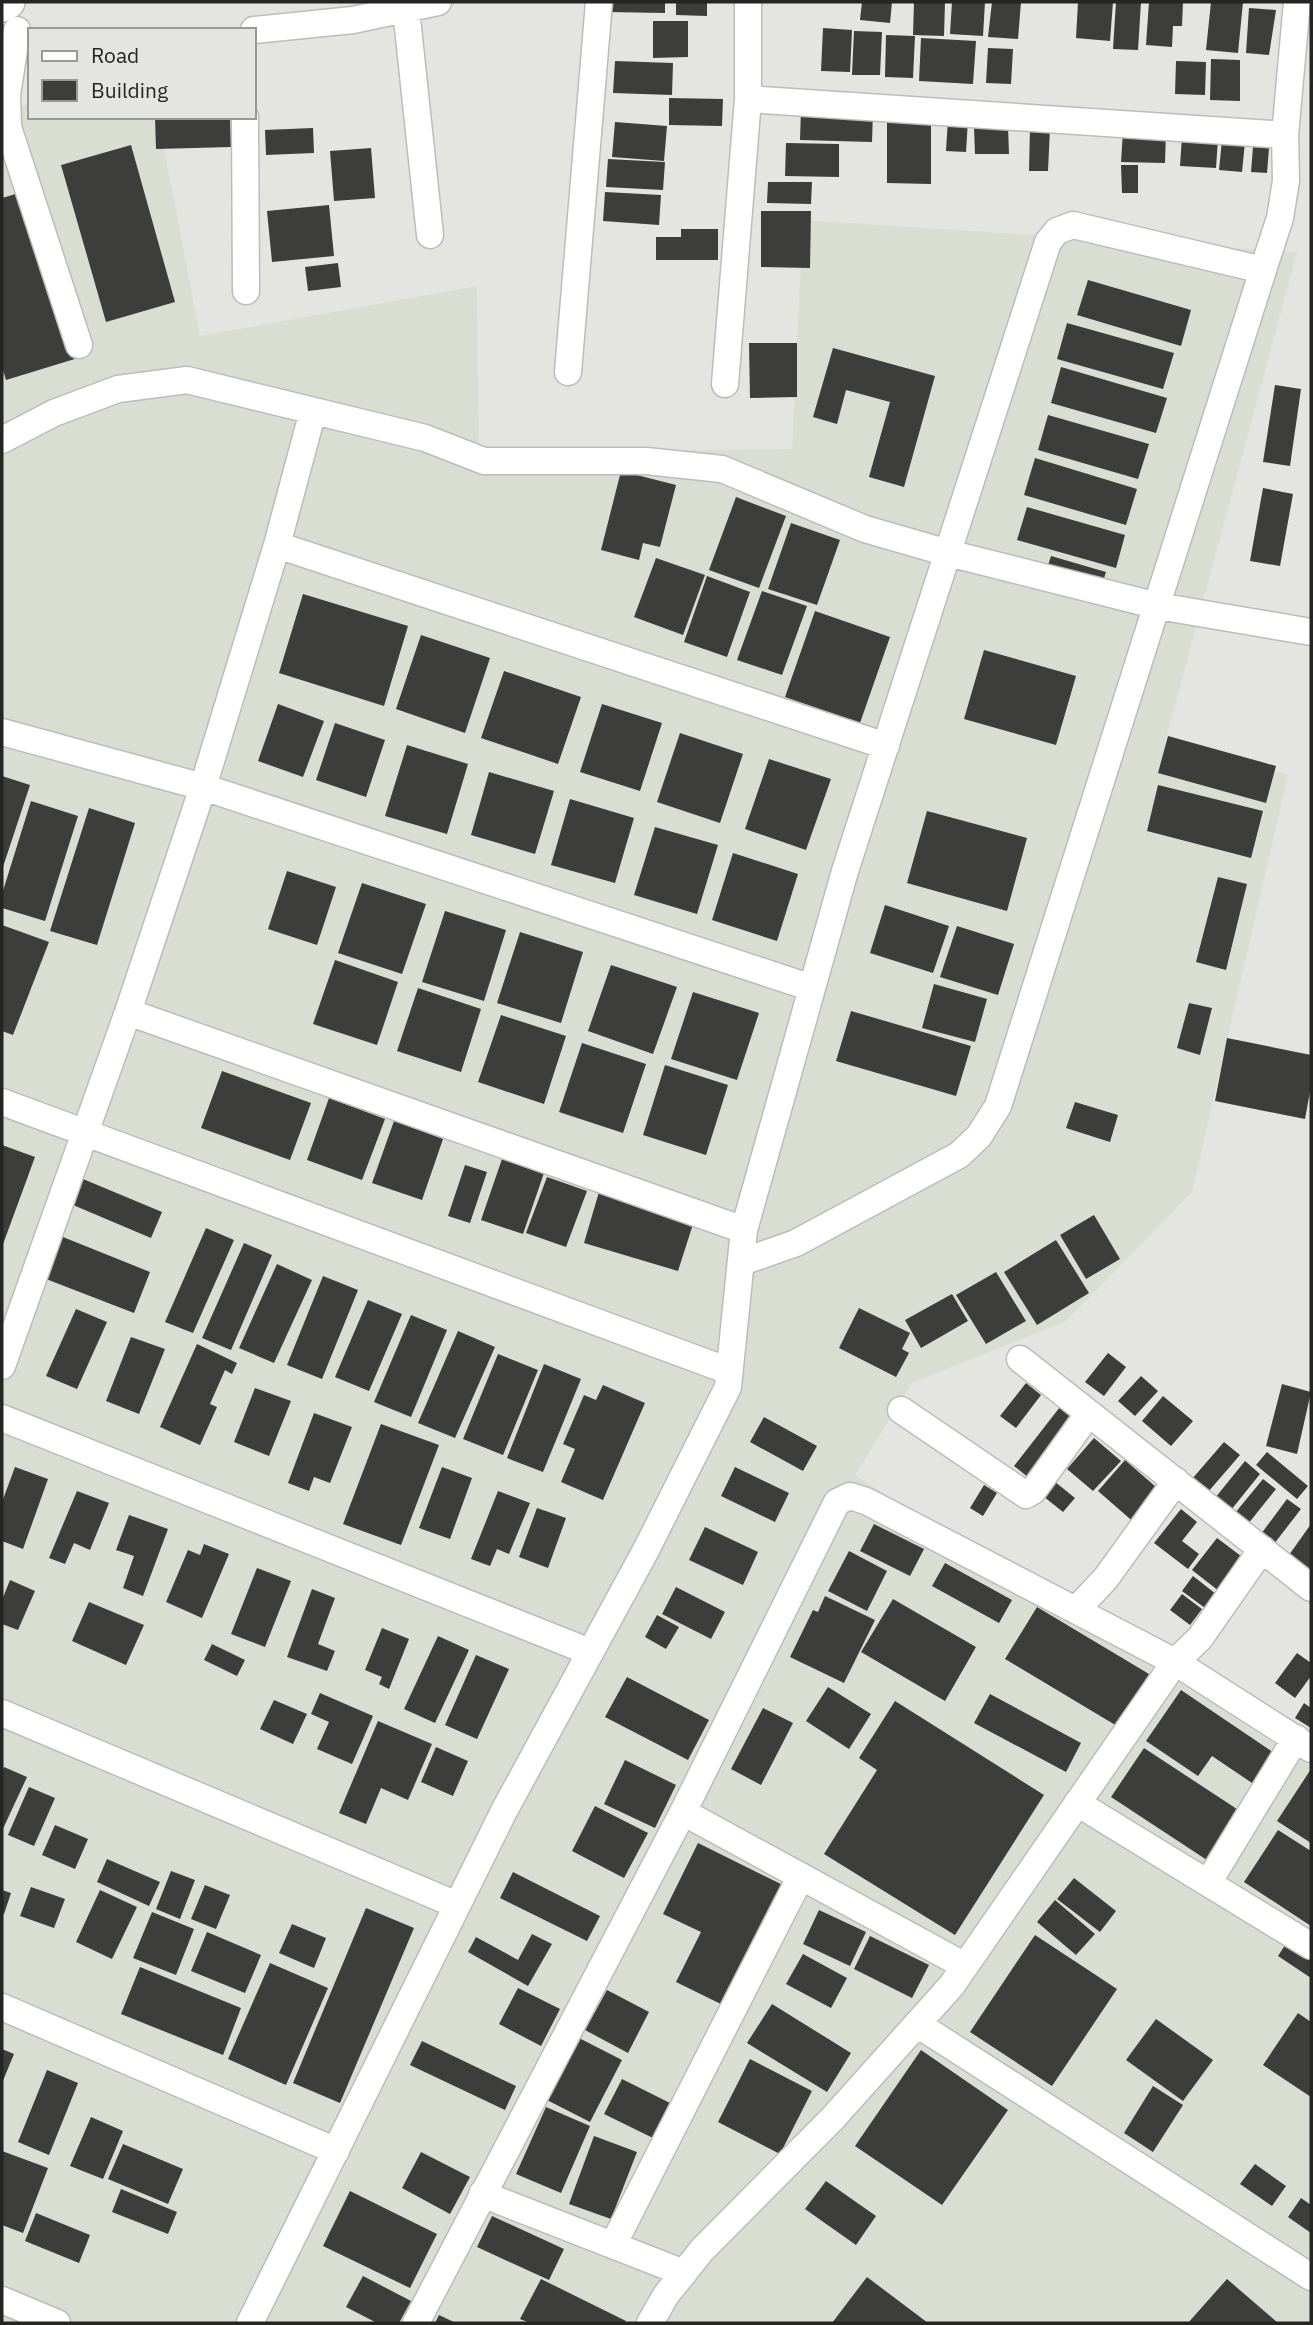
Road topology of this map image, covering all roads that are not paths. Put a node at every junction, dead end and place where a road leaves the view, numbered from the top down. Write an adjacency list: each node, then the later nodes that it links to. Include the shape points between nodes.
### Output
1 (438, 2): 5 (street)
2 (598, 2): 16 (street)
3 (748, 2): 9 (street)
4 (1297, 2): 11 (street)
5 (406, 9): 6 (street); 12 (street)
6 (352, 11): 8 (street)
7 (12, 19): 15 (street, via 8,127)
8 (256, 30)
9 (748, 99): 11 (street); 17 (street)
10 (245, 119): 14 (street)
11 (1285, 135): 13 (street, via 1286,181 1280,218)
12 (430, 235)
13 (1263, 270): 21 (street, via 1073,225 1057,231 1048,242); 22 (street)
14 (246, 291)
15 (79, 345)
16 (568, 372)
17 (725, 384)
18 (313, 411): 19 (street, via 187,380 118,389 54,413); 20 (street); 21 (street, via 425,438 484,461 646,461 722,470 865,529)
19 (2, 440)
20 (277, 545): 25 (street); 26 (street)
21 (948, 553): 22 (street); 25 (street)
22 (1158, 606): 23 (street); 32 (street, via 998,1106 979,1136 959,1155 796,1243)
23 (1311, 632)
24 (2, 732): 26 (street)
25 (886, 746): 27 (street)
26 (203, 787): 27 (street); 28 (street)
27 (812, 988): 31 (street)
28 (128, 1012): 30 (street); 31 (street)
29 (2, 1101): 30 (street)
30 (83, 1131): 34 (street); 35 (street)
31 (744, 1230): 32 (street)
32 (742, 1262): 35 (street)
33 (1020, 1359): 37 (street)
34 (2, 1366)
35 (729, 1371): 43 (street, via 728,1387)
36 (901, 1410): 37 (street, via 1026,1494 1032,1492)
37 (1089, 1413): 39 (street)
38 (2, 1418): 43 (street)
39 (1177, 1482): 40 (street); 42 (street, via 1106,1578)
40 (1262, 1549): 41 (street); 44 (street, via 1200,1639)
41 (1311, 1588)
42 (1076, 1610): 44 (street); 48 (street, via 866,1501 850,1496 837,1502)
43 (590, 1652): 51 (street)
44 (1175, 1662): 46 (street); 47 (street)
45 (2, 1713): 51 (street)
46 (1303, 1744): 50 (street)
47 (1077, 1803): 50 (street); 53 (street)
48 (683, 1812): 49 (street); 57 (street)
49 (801, 1876): 53 (street); 58 (street)
50 (1208, 1883): 52 (street)
51 (457, 1905): 56 (street)
52 (1311, 1946)
53 (965, 1966): 55 (street)
54 (2, 2007): 56 (street)
55 (917, 2024): 59 (street); 60 (street)
56 (335, 2151): 63 (street)
57 (482, 2193): 58 (street); 64 (street)
58 (613, 2245): 59 (street)
59 (684, 2273): 65 (street)
60 (1311, 2277)
61 (2, 2300): 62 (street)
62 (57, 2323)
63 (250, 2323)
64 (416, 2323)
65 (650, 2323)

